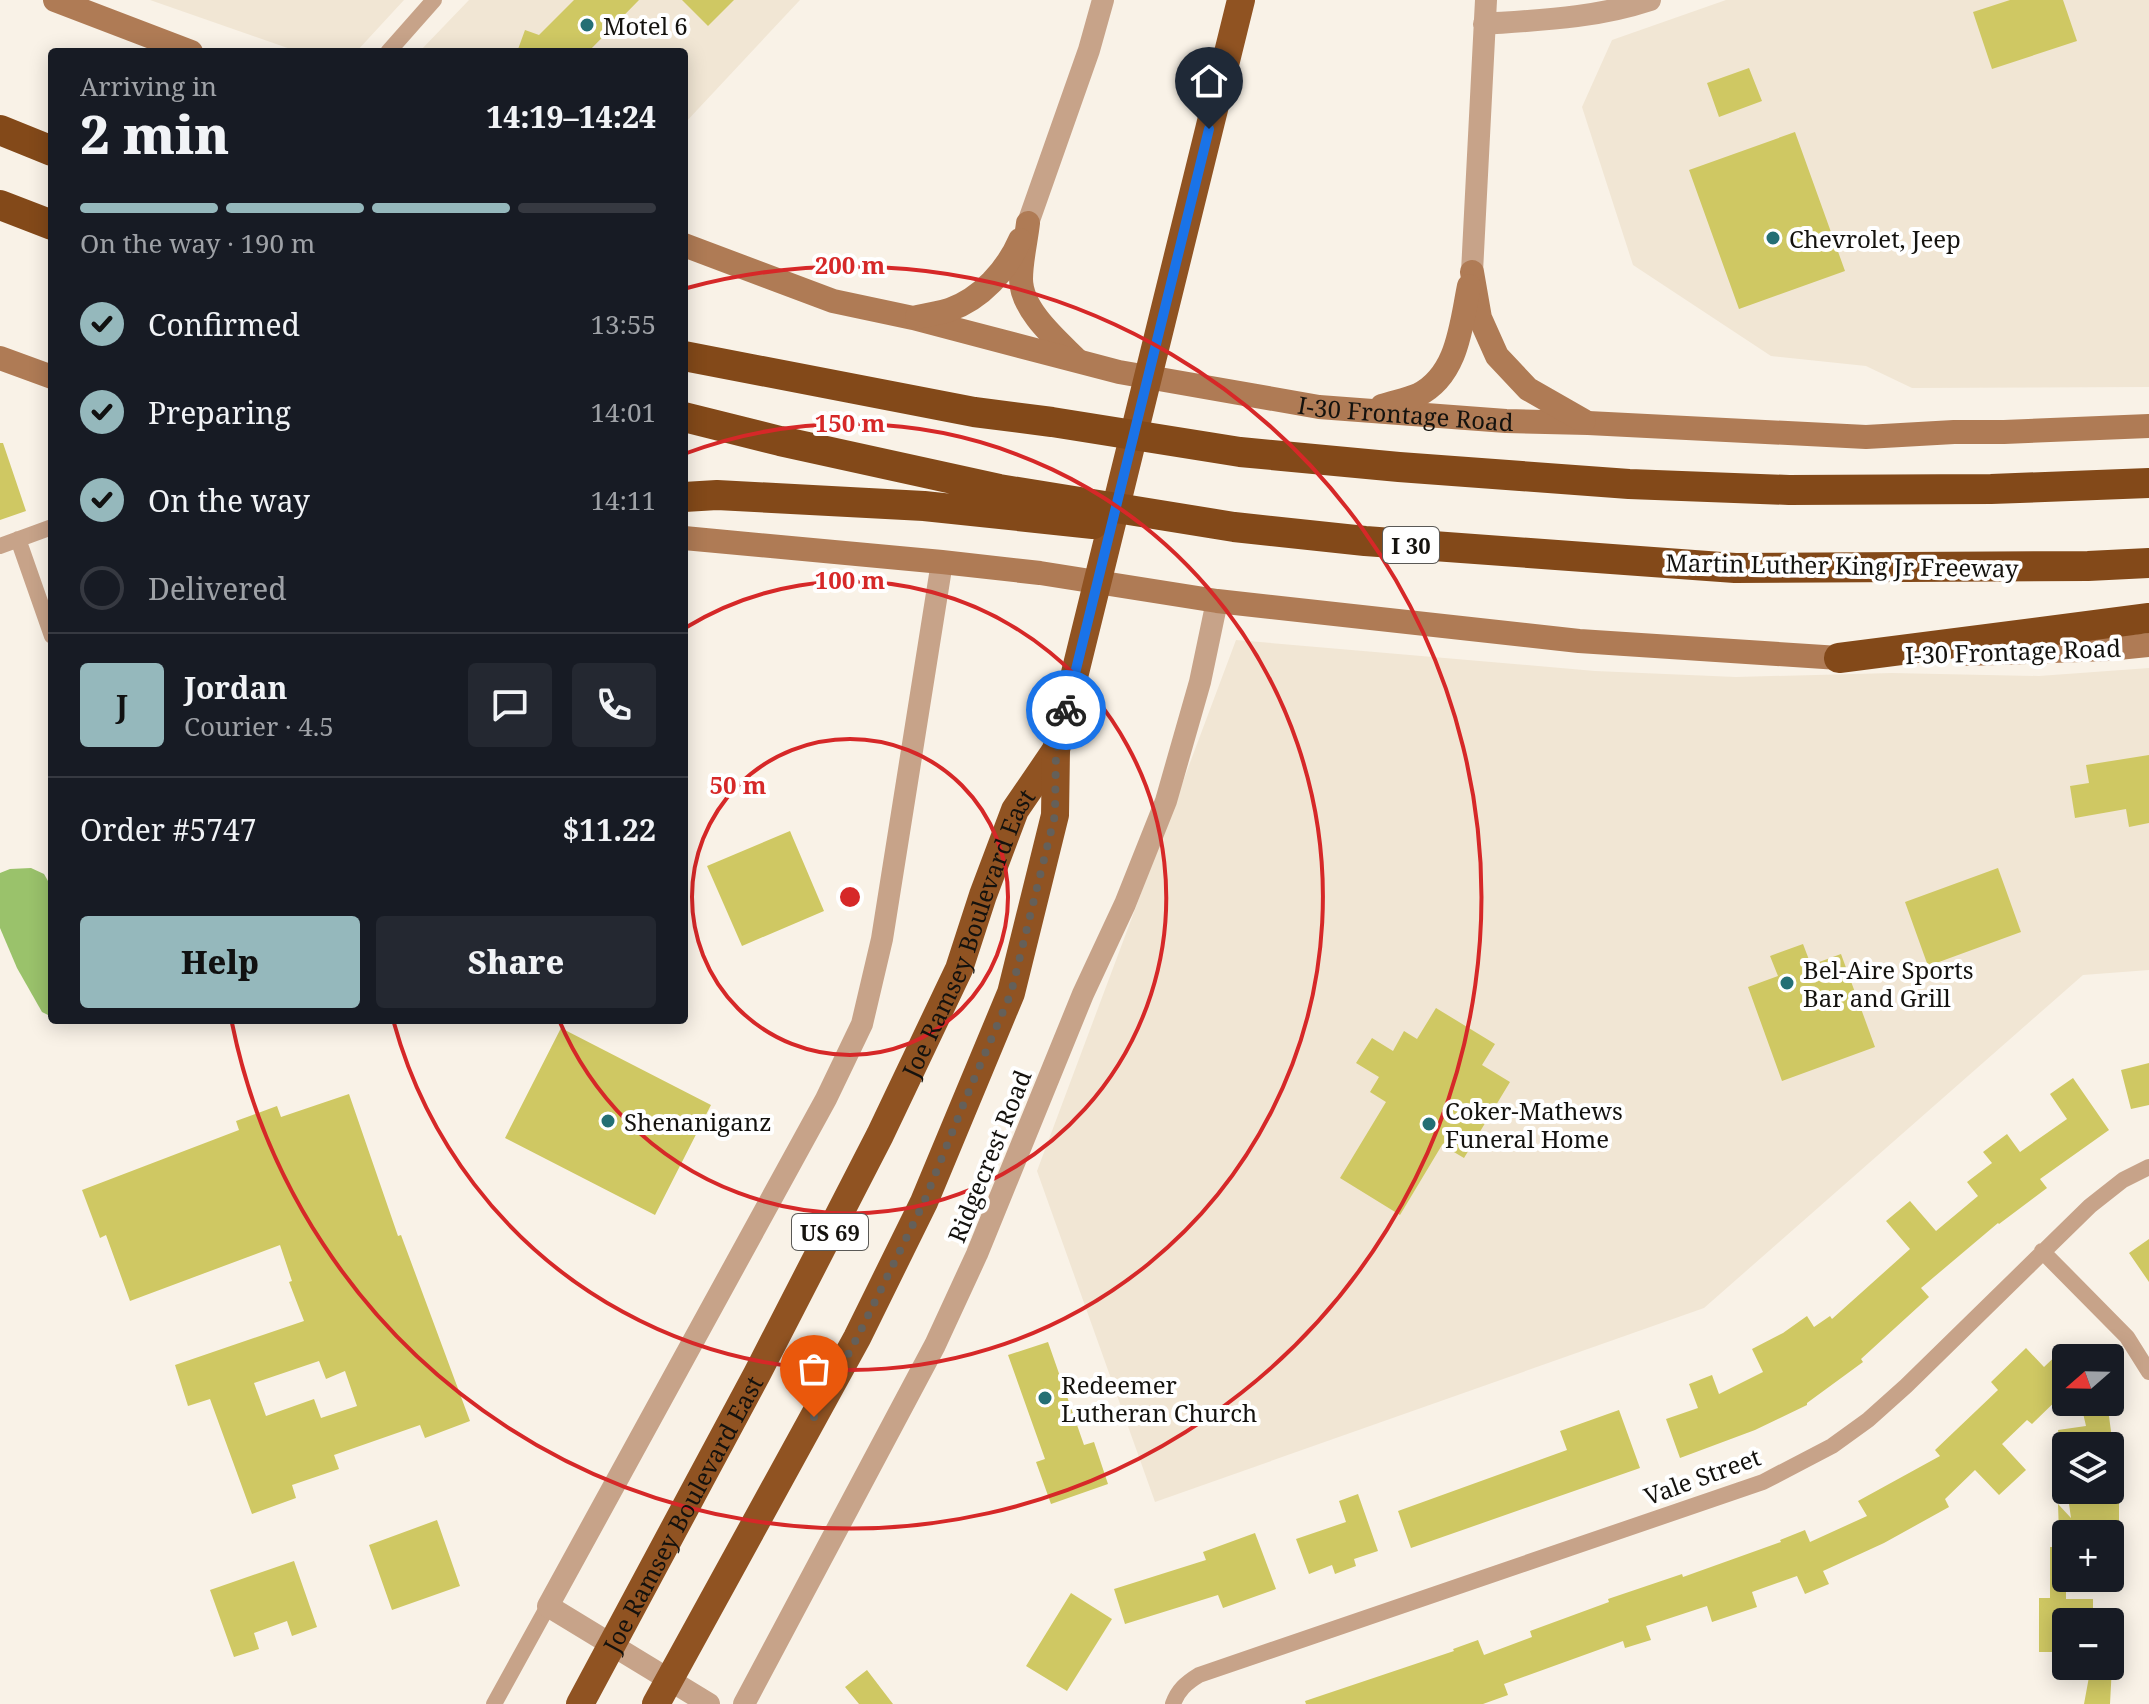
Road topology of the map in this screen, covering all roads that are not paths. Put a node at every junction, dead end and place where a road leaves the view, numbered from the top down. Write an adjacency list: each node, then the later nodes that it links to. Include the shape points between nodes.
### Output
1 (55, 0): 8 (main road)
2 (434, 0): 9 (street)
3 (1103, 0): 14 (street)
4 (1241, 0): 40 (highway, US 69)
5 (1486, 0): 7 (street)
6 (1650, 0): 7 (street, via 1600,14)
7 (1484, 24): 16 (street)
8 (181, 48)
9 (392, 48)
10 (0, 130): 11 (highway)
11 (48, 149)
12 (0, 205): 13 (highway)
13 (48, 223)
14 (1028, 223): 17 (main road, via 1012,259 985,289 951,309); 20 (main road, via 1020,282 1025,296 1037,318)
15 (688, 247): 17 (main road, I-30 Frontage Road, via 833,301)
16 (1472, 272): 22 (main road, via 1456,350 1443,375 1419,394); 24 (main road, via 1480,318 1497,356 1528,389)
17 (913, 318): 20 (main road, I-30 Frontage Road)
18 (688, 357): 26 (highway, via 974,412 1240,452 1399,467 1789,490)
19 (0, 358): 21 (main road)
20 (1078, 361): 22 (main road, I-30 Frontage Road, via 1275,400)
21 (48, 376)
22 (1371, 410): 24 (main road, I-30 Frontage Road)
23 (688, 418): 28 (highway, Martin Luther King Jr Freeway / I 30, via 999,489)
24 (1588, 423): 25 (main road, I-30 Frontage Road, via 1866,437)
25 (2149, 426)
26 (2149, 483)
27 (688, 497): 28 (highway, via 924,506 1167,532)
28 (1234, 527): 34 (highway, Martin Luther King Jr Freeway / I 30, via 1735,568)
29 (48, 528): 31 (street)
30 (688, 538): 33 (main road, I-30 Frontage Road)
31 (18, 539): 32 (street); 37 (street)
32 (0, 546)
33 (942, 562): 35 (main road, I-30 Frontage Road); 44 (street, via 882,939 862,1024)
34 (2149, 563)
35 (1217, 601): 39 (main road, I-30 Frontage Road, via 1579,641); 50 (street, Ridgecrest Road, via 1166,801 977,1254 935,1345)
36 (2149, 618): 39 (highway)
37 (48, 625)
38 (2149, 645): 39 (main road, I-30 Frontage Road)
39 (1839, 658)
40 (1056, 750): 45 (highway, Joe Ramsey Boulevard East / US 69, via 1015,810 959,969 880,1135); 46 (highway, Joe Ramsey Boulevard East / US 69, via 1055,815 1011,993 924,1202 857,1338)
41 (2149, 1167): 42 (street, Vale Street, via 2123,1180)
42 (2042, 1251): 43 (street, via 2127,1337); 51 (street, Vale Street, via 1868,1420 1832,1446 1763,1482 1238,1660 1185,1683)
43 (2149, 1372)
44 (548, 1606): 45 (street); 47 (street)
45 (611, 1644): 46 (street); 48 (highway, Joe Ramsey Boulevard East / US 69)
46 (663, 1692): 49 (street)
47 (494, 1704)
48 (580, 1704)
49 (709, 1704)
50 (744, 1704)
51 (1173, 1704)

